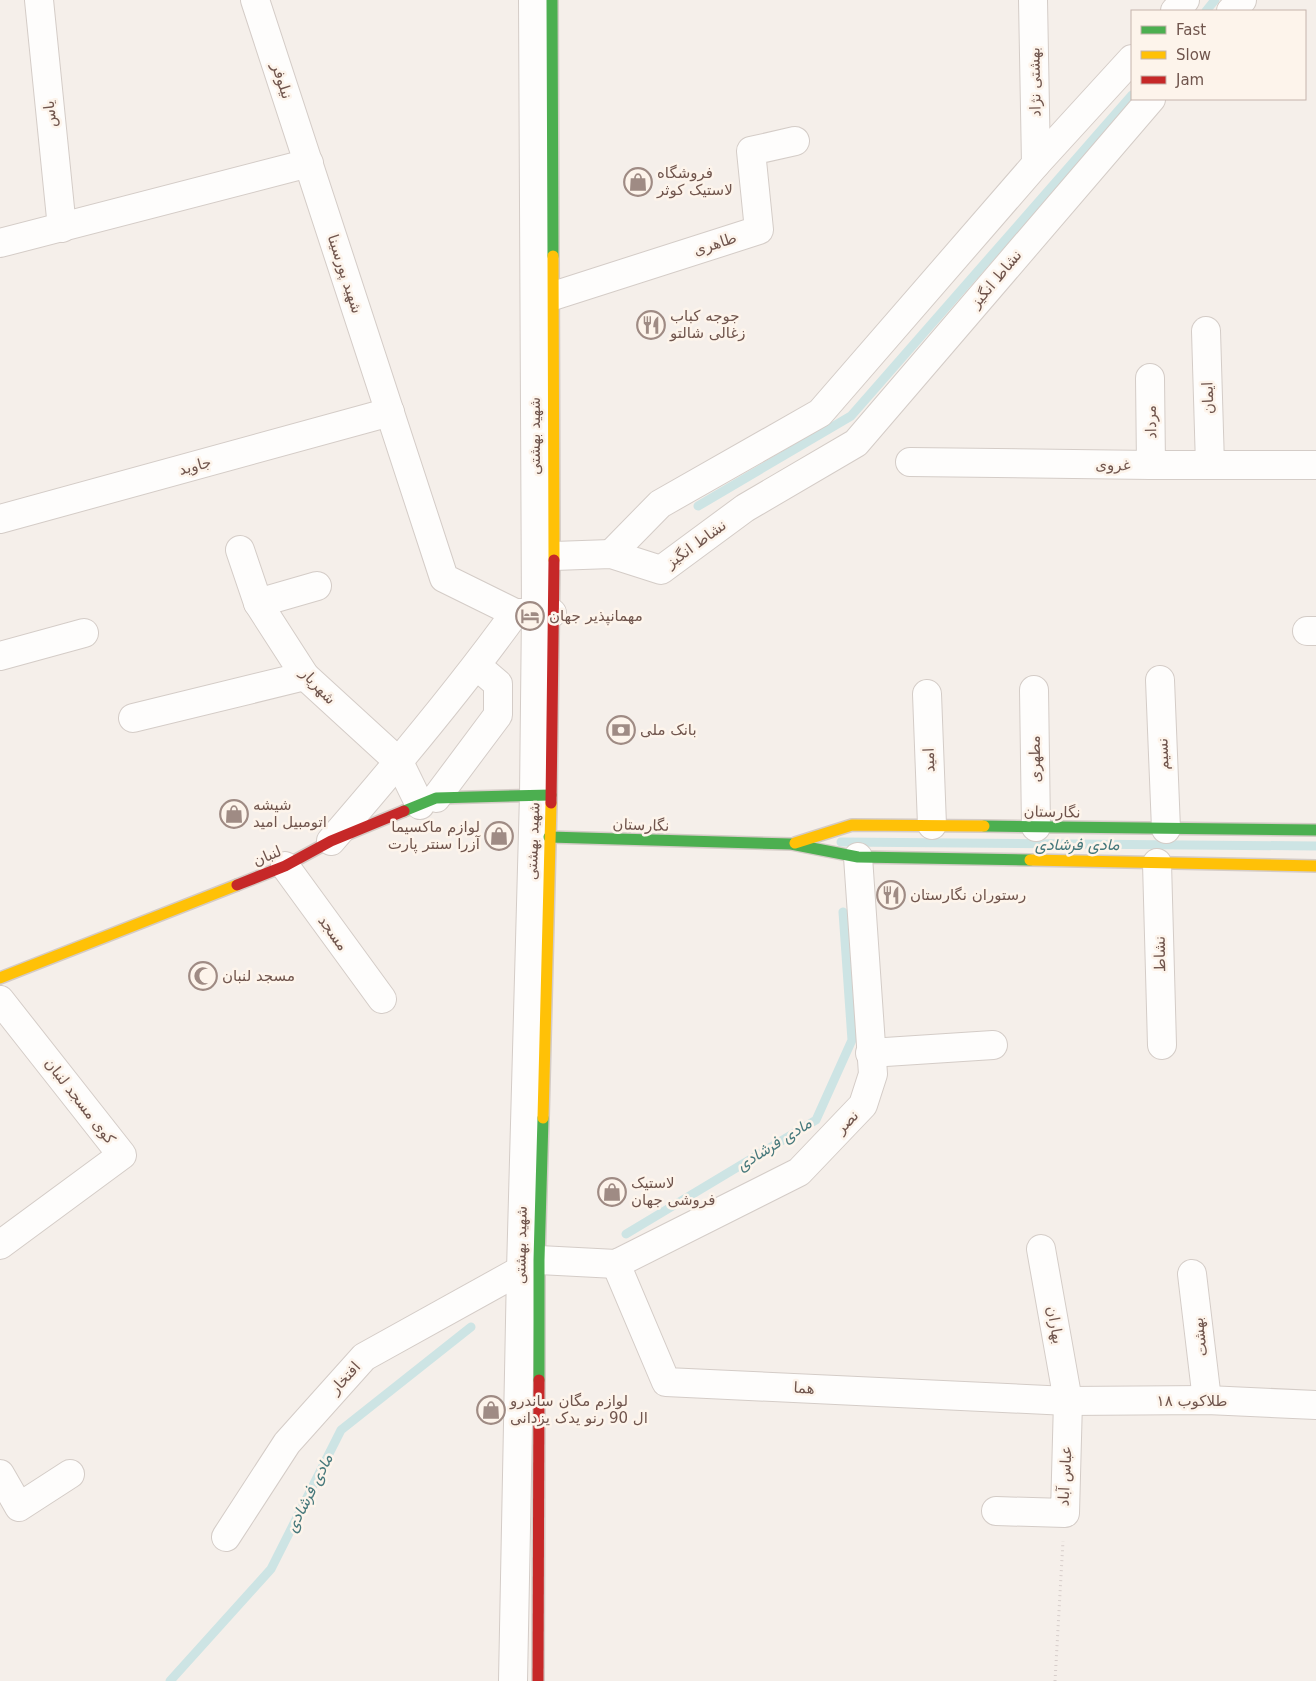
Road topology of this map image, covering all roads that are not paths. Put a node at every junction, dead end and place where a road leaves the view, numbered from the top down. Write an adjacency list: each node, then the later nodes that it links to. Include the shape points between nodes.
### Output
1 (39, 0): 15 (street, یاس)
2 (255, 0): 13 (street, نیلوفر)
3 (533, 0): 31 (street, شهید بهشتی)
4 (552, 0): 17 (main road, شهید بهشتی)
5 (1033, 0): 14 (street, بهشتی نژاد)
6 (1185, 0): 8 (street)
7 (1242, 0): 9 (street)
8 (1176, 10)
9 (1232, 10)
10 (1131, 60): 14 (street)
11 (1150, 100): 27 (street, نشاط انگیز, via 856,443 745,508 661,570)
12 (795, 141): 17 (street, طاهری, via 751,151 759,230)
13 (309, 163): 15 (street); 20 (street, شهید پورسینا)
14 (1036, 164): 27 (street, via 820,412 660,504)
15 (62, 228): 16 (street)
16 (0, 243)
17 (553, 296): 28 (main road, شهید بهشتی)
18 (1206, 331): 23 (street, ایمان)
19 (1150, 378): 22 (street, مرداد)
20 (390, 412): 25 (street, جاوید); 31 (street, شهید پورسینا, via 444,578)
21 (910, 462): 22 (street, غروی)
22 (1151, 465): 23 (street, غروی)
23 (1210, 465): 24 (street, غروی)
24 (1316, 465)
25 (0, 519)
26 (240, 550): 30 (street, شهریار)
27 (611, 554): 28 (street)
28 (554, 556): 31 (main road, شهید بهشتی)
29 (316, 586): 30 (street)
30 (258, 603): 35 (street, شهریار)
31 (534, 613): 34 (street); 41 (street, شهید بهشتی)
32 (84, 634): 33 (street)
33 (0, 656)
34 (476, 666): 40 (street); 42 (street, via 498,684 498,715)
35 (305, 676): 39 (street); 40 (street, شهریار)
36 (1160, 680): 45 (street, نسیم)
37 (1034, 690): 44 (street, مطهری)
38 (927, 694): 43 (street, امید)
39 (133, 718)
40 (399, 762): 42 (street, شهریار); 48 (street)
41 (542, 795): 42 (main road, لنبان); 47 (main road, شهید بهشتی); 63 (street, شهید بهشتی)
42 (428, 802): 48 (main road, لنبان)
43 (932, 825): 44 (main road, نگارستان); 49 (main road, نگارستان, via 852,825)
44 (1036, 827): 45 (main road, نگارستان)
45 (1166, 829): 46 (main road, نگارستان)
46 (1316, 830)
47 (549, 837): 49 (main road, نگارستان); 63 (main road, شهید بهشتی)
48 (331, 841): 52 (main road, لنبان)
49 (791, 844): 50 (main road, نگارستان)
50 (858, 857): 51 (main road, نگارستان); 59 (street, نصر)
51 (1157, 863): 53 (main road, نگارستان); 58 (street, نشاط)
52 (285, 866): 54 (main road, لنبان); 56 (street, مسجد)
53 (1316, 866)
54 (0, 978)
55 (0, 1000): 60 (street, کوی مسجد لنبان, via 122,1155)
56 (382, 1000)
57 (993, 1045): 59 (street)
58 (1162, 1045)
59 (870, 1053): 62 (street, نصر, via 872,1074 863,1105 799,1172)
60 (0, 1245)
61 (1041, 1249): 66 (street, بهاران)
62 (616, 1264): 63 (street); 66 (street, هما, via 666,1382)
63 (530, 1265): 71 (street, افتخار, via 364,1357 288,1443); 72 (street, شهید بهشتی); 73 (main road, شهید بهشتی)
64 (1192, 1274): 65 (street, بهشت)
65 (1207, 1400): 66 (street, طلاکوب ۱۸); 67 (street, طلاکوب ۱۸)
66 (1068, 1401): 70 (street, عباس آباد, via 1065,1513)
67 (1316, 1405)
68 (0, 1474): 69 (street, via 19,1507)
69 (70, 1474)
70 (996, 1511)
71 (226, 1537)
72 (513, 1681)
73 (538, 1681)

